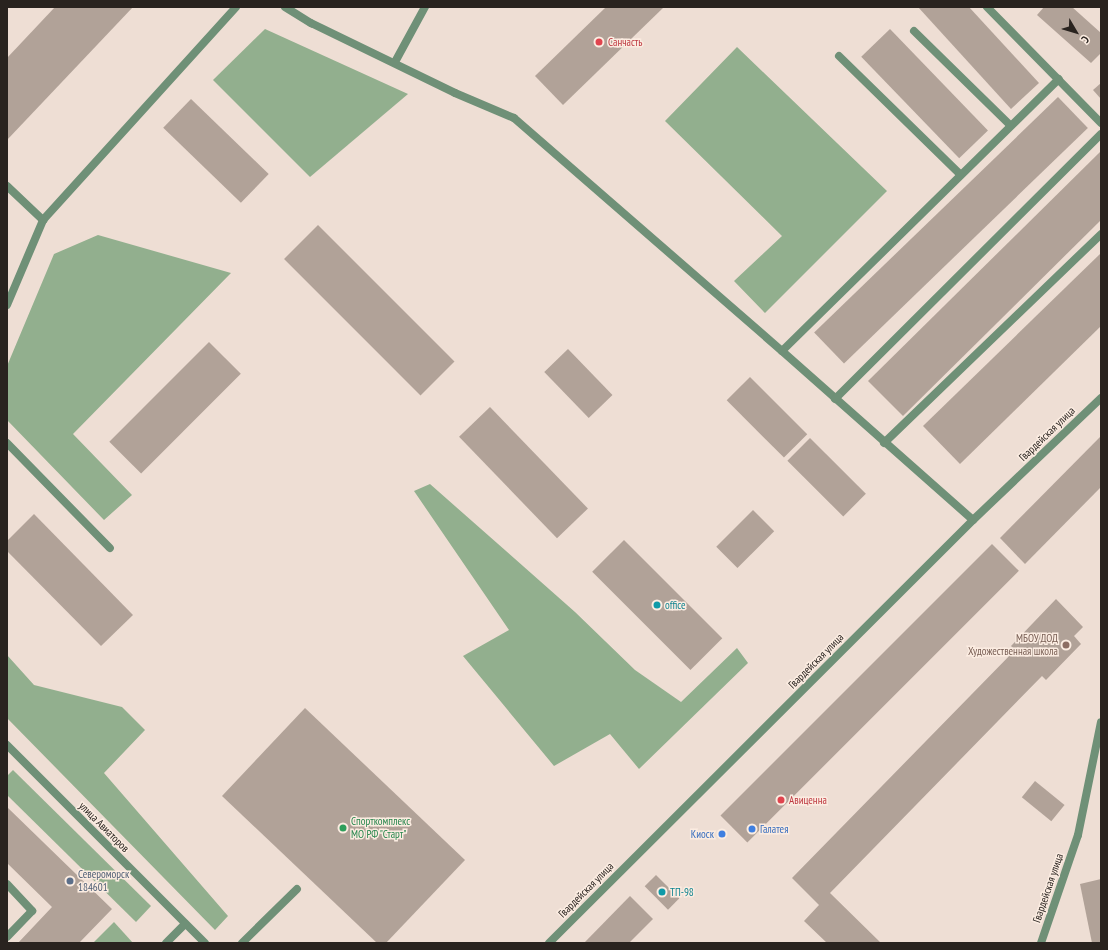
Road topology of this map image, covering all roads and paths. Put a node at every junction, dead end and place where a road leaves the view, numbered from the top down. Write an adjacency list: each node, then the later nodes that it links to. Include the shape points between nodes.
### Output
1 (236, 7): 14 (street)
2 (286, 7): 7 (street, via 311,23)
3 (425, 7): 7 (street)
4 (988, 7): 8 (street)
5 (914, 31): 10 (street)
6 (838, 56): 12 (street)
7 (395, 62): 17 (street, via 455,93 514,118)
8 (1059, 79): 9 (street); 10 (street)
9 (1101, 123)
10 (1010, 125): 12 (street)
11 (1101, 134): 19 (street)
12 (960, 174): 17 (street)
13 (7, 186): 14 (street)
14 (43, 220): 16 (street)
15 (1101, 234): 21 (street)
16 (7, 306)
17 (782, 351): 19 (street)
18 (1101, 398): 22 (street, Гвардейская улица)
19 (835, 399): 21 (street)
20 (7, 443): 23 (street)
21 (884, 443): 22 (street)
22 (973, 520): 33 (street, Гвардейская улица)
23 (110, 548)
24 (1101, 722): 34 (street, Гвардейская улица, via 1078,835)
25 (7, 745): 28 (street, улица Авиаторов)
26 (7, 884): 29 (street, via 32,911)
27 (297, 889): 32 (street)
28 (185, 924): 30 (street); 31 (street)
29 (7, 937)
30 (166, 943)
31 (205, 943)
32 (242, 943)
33 (549, 943)
34 (1041, 943)

